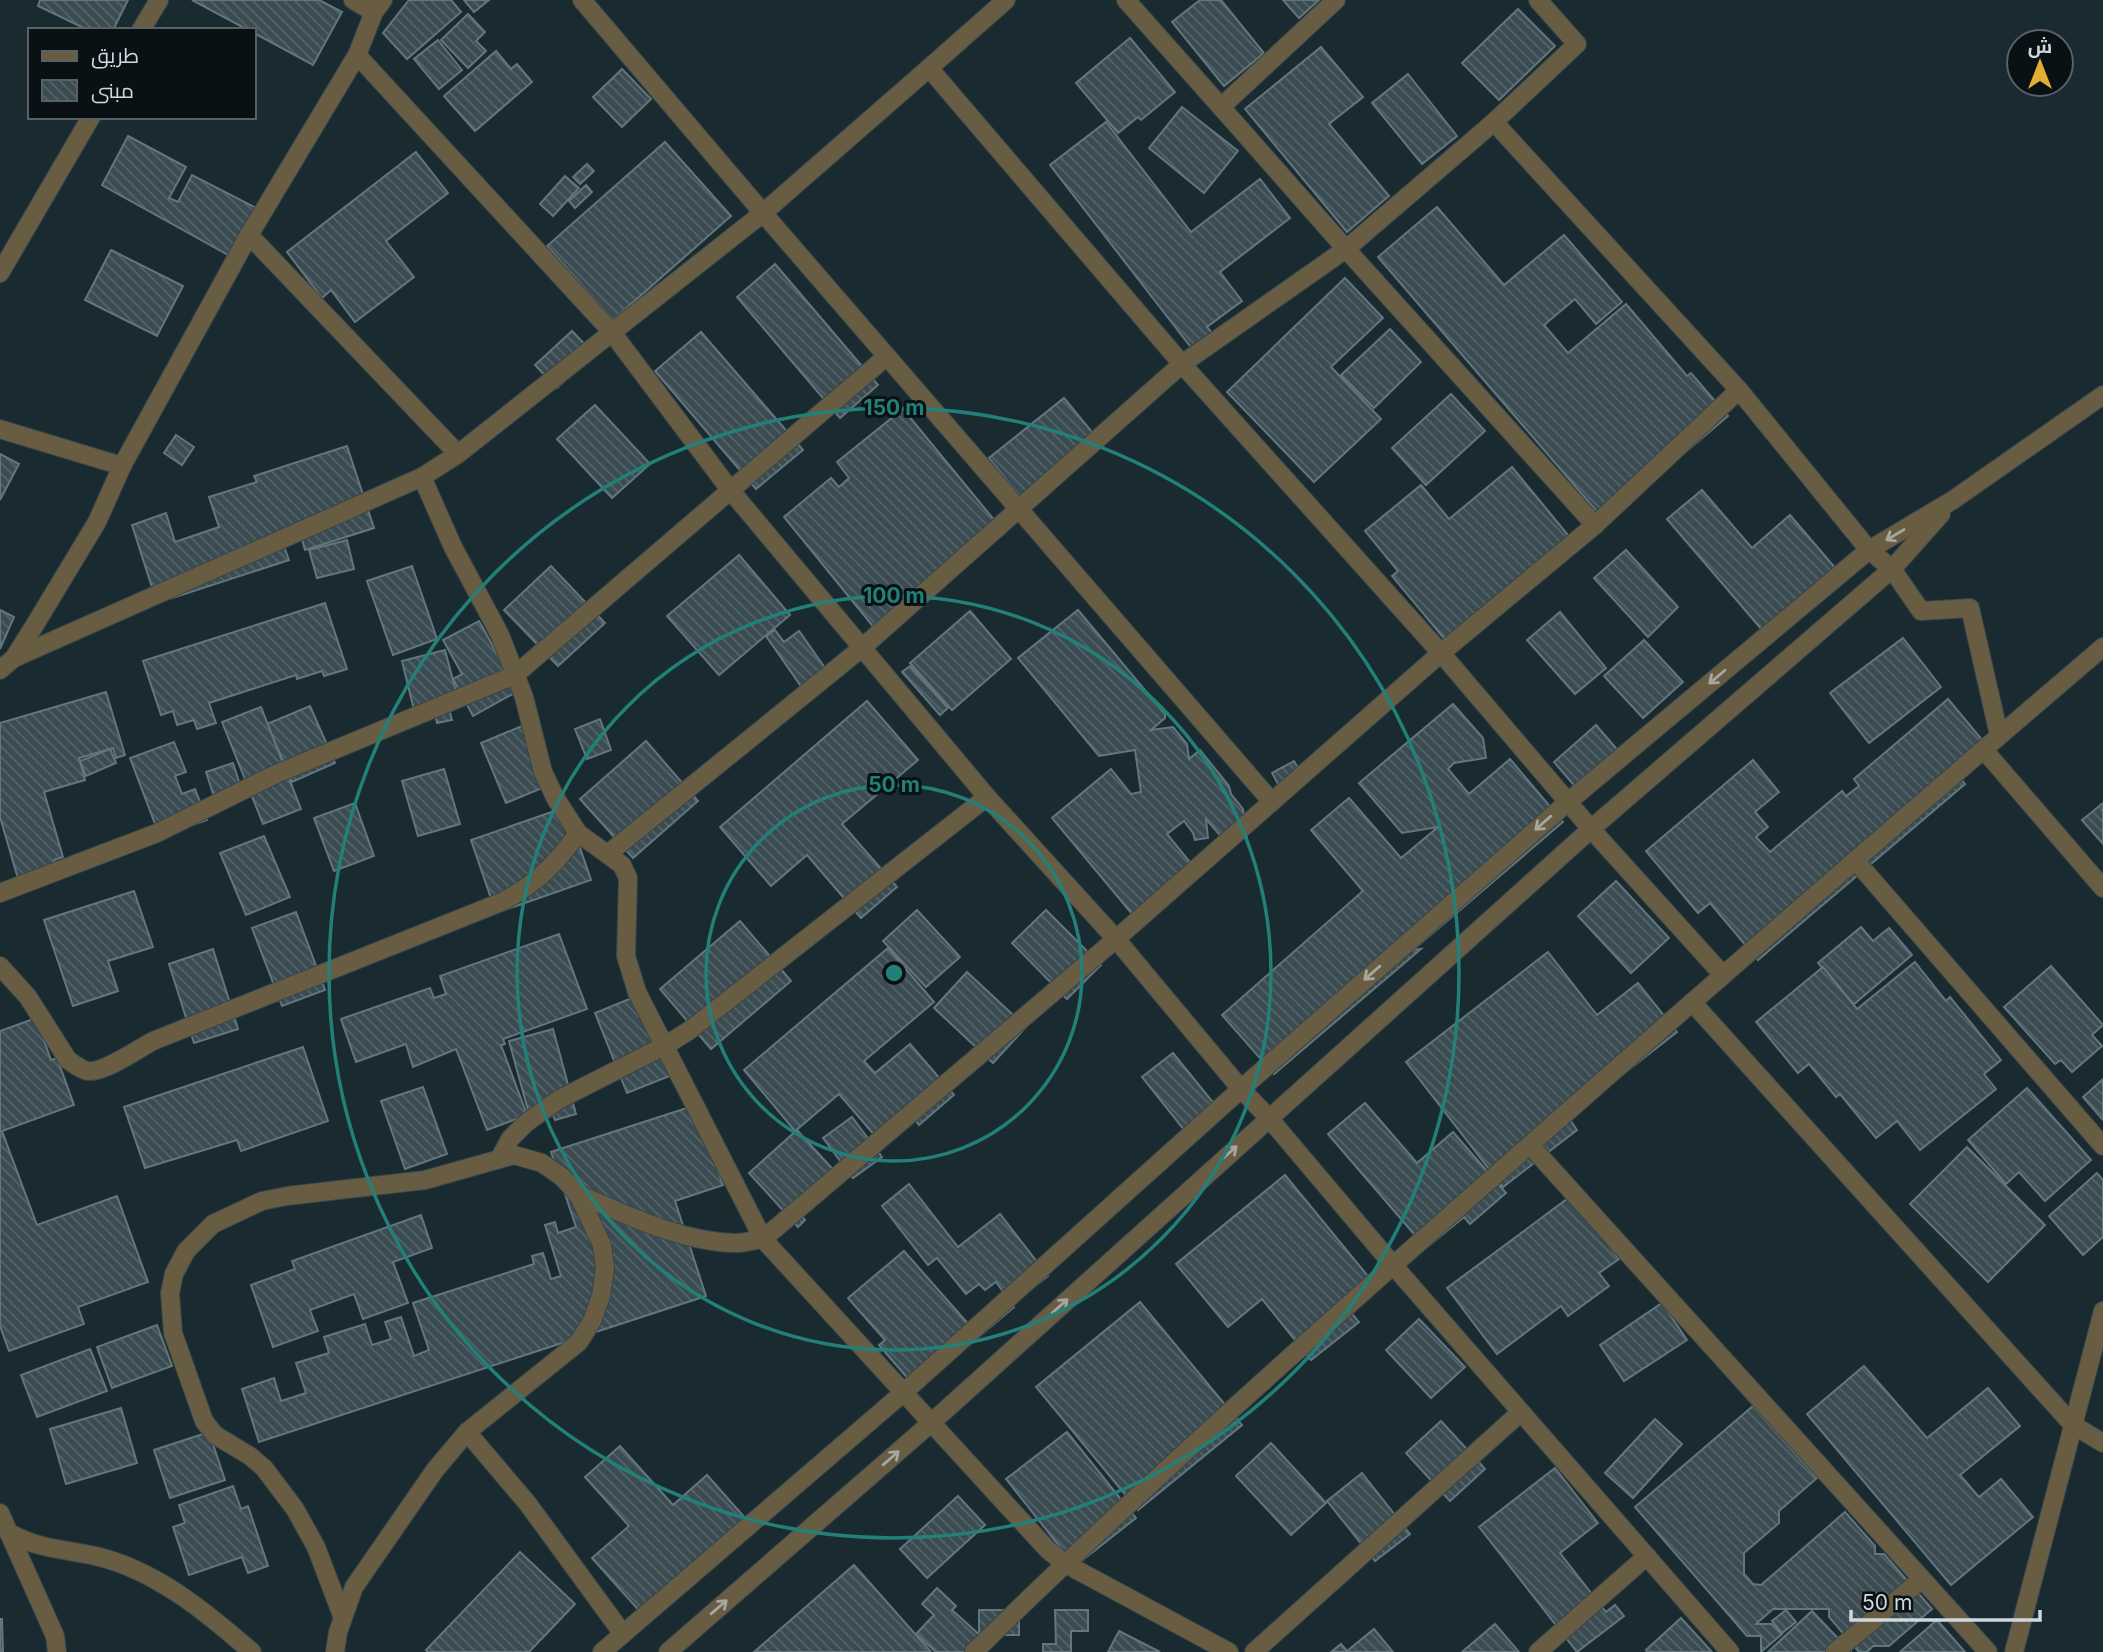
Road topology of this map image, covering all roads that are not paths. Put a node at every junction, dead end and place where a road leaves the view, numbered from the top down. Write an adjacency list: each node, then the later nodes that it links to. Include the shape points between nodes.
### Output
1 (159, 0): 9 (street)
2 (353, 0): 8 (street)
3 (582, 0): 15 (street)
4 (1006, 0): 11 (street)
5 (1126, 0): 12 (street)
6 (1336, 0): 12 (street)
7 (1538, 0): 14 (street, via 1577,44)
8 (378, 6): 10 (street)
9 (142, 28)
10 (358, 55): 16 (street); 19 (street)
11 (929, 68): 15 (street); 21 (street)
12 (1221, 107): 17 (street)
13 (90, 119): 18 (street)
14 (1493, 122): 17 (street); 22 (street)
15 (763, 213): 19 (street); 20 (street)
16 (249, 235): 25 (street); 26 (street)
17 (1346, 250): 21 (street); 31 (street)
18 (0, 273)
19 (611, 331): 25 (street); 28 (street)
20 (886, 356): 28 (street); 30 (street)
21 (1182, 365): 30 (street); 36 (street)
22 (1739, 390): 31 (street); 32 (street)
23 (2103, 395): 29 (street)
24 (0, 429): 26 (street)
25 (458, 454): 27 (street)
26 (122, 466): 37 (street, via 97,522)
27 (422, 477): 37 (street); 39 (street)
28 (732, 491): 34 (street); 39 (street)
29 (1954, 500): 32 (street, one-way to 32); 33 (street)
30 (1020, 508): 34 (street); 44 (street)
31 (1595, 525): 36 (street)
32 (1869, 550): 33 (street); 43 (street, one-way to 43)
33 (1892, 569): 40 (street, via 1922,611 1970,608); 45 (street)
34 (863, 647): 42 (street); 47 (street)
35 (2103, 647): 40 (street)
36 (1441, 653): 43 (street); 44 (street)
37 (14, 658): 38 (street)
38 (0, 670)
39 (515, 675): 46 (street, via 543,772); 50 (street, via 276,774 177,825)
40 (2000, 735): 41 (street)
41 (1984, 750): 48 (street); 49 (street)
42 (986, 797): 51 (street); 55 (street)
43 (1569, 801): 45 (street); 56 (street, one-way to 56)
44 (1272, 802): 51 (street)
45 (1591, 829): 53 (street); 57 (street)
46 (578, 833): 47 (street); 52 (street, via 548,871 504,901 153,1041 95,1070 68,1060 28,997)
47 (609, 853): 55 (street, via 628,878 626,956 637,992)
48 (1855, 860): 53 (street); 59 (street)
49 (2103, 888)
50 (0, 893)
51 (1116, 939): 56 (street); 62 (street)
52 (0, 966)
53 (1723, 975): 54 (street)
54 (1692, 1002): 58 (street); 68 (street)
55 (666, 1045): 60 (street, via 558,1100 510,1139); 62 (street)
56 (1241, 1089): 57 (street); 65 (street)
57 (1268, 1117): 63 (street); 67 (street, one-way to 57)
58 (1530, 1145): 63 (street); 75 (street)
59 (2103, 1146)
60 (500, 1158): 61 (street, via 514,1155 542,1163); 76 (street, via 425,1180 262,1201 213,1224 186,1251 174,1274 170,1293 173,1333 204,1421 264,1468 295,1508)
61 (578, 1194): 62 (street, via 675,1232 738,1243); 69 (street, via 602,1245 605,1268 592,1321 579,1342)
62 (763, 1239): 65 (street)
63 (1393, 1265): 66 (street); 74 (street)
64 (2103, 1311): 68 (street)
65 (903, 1393): 67 (street); 77 (street)
66 (1521, 1412): 73 (street); 85 (street)
67 (931, 1423): 74 (street); 82 (street, one-way to 67)
68 (2073, 1424): 70 (street); 90 (street)
69 (467, 1432): 76 (street, via 354,1587); 77 (street, via 528,1504)
70 (2103, 1443)
71 (0, 1513): 72 (street)
72 (8, 1532): 78 (street, via 55,1636); 79 (street, via 23,1541 130,1567 205,1612)
73 (1647, 1556): 86 (street); 87 (street)
74 (1064, 1563): 83 (street); 84 (street)
75 (1922, 1579): 88 (street); 89 (street)
76 (344, 1618): 80 (street)
77 (623, 1634): 81 (street)
78 (57, 1652)
79 (252, 1652)
80 (335, 1652)
81 (602, 1652)
82 (668, 1652)
83 (974, 1652)
84 (1229, 1652)
85 (1254, 1652)
86 (1538, 1652)
87 (1730, 1652)
88 (1835, 1652)
89 (1988, 1652)
90 (2014, 1652)

